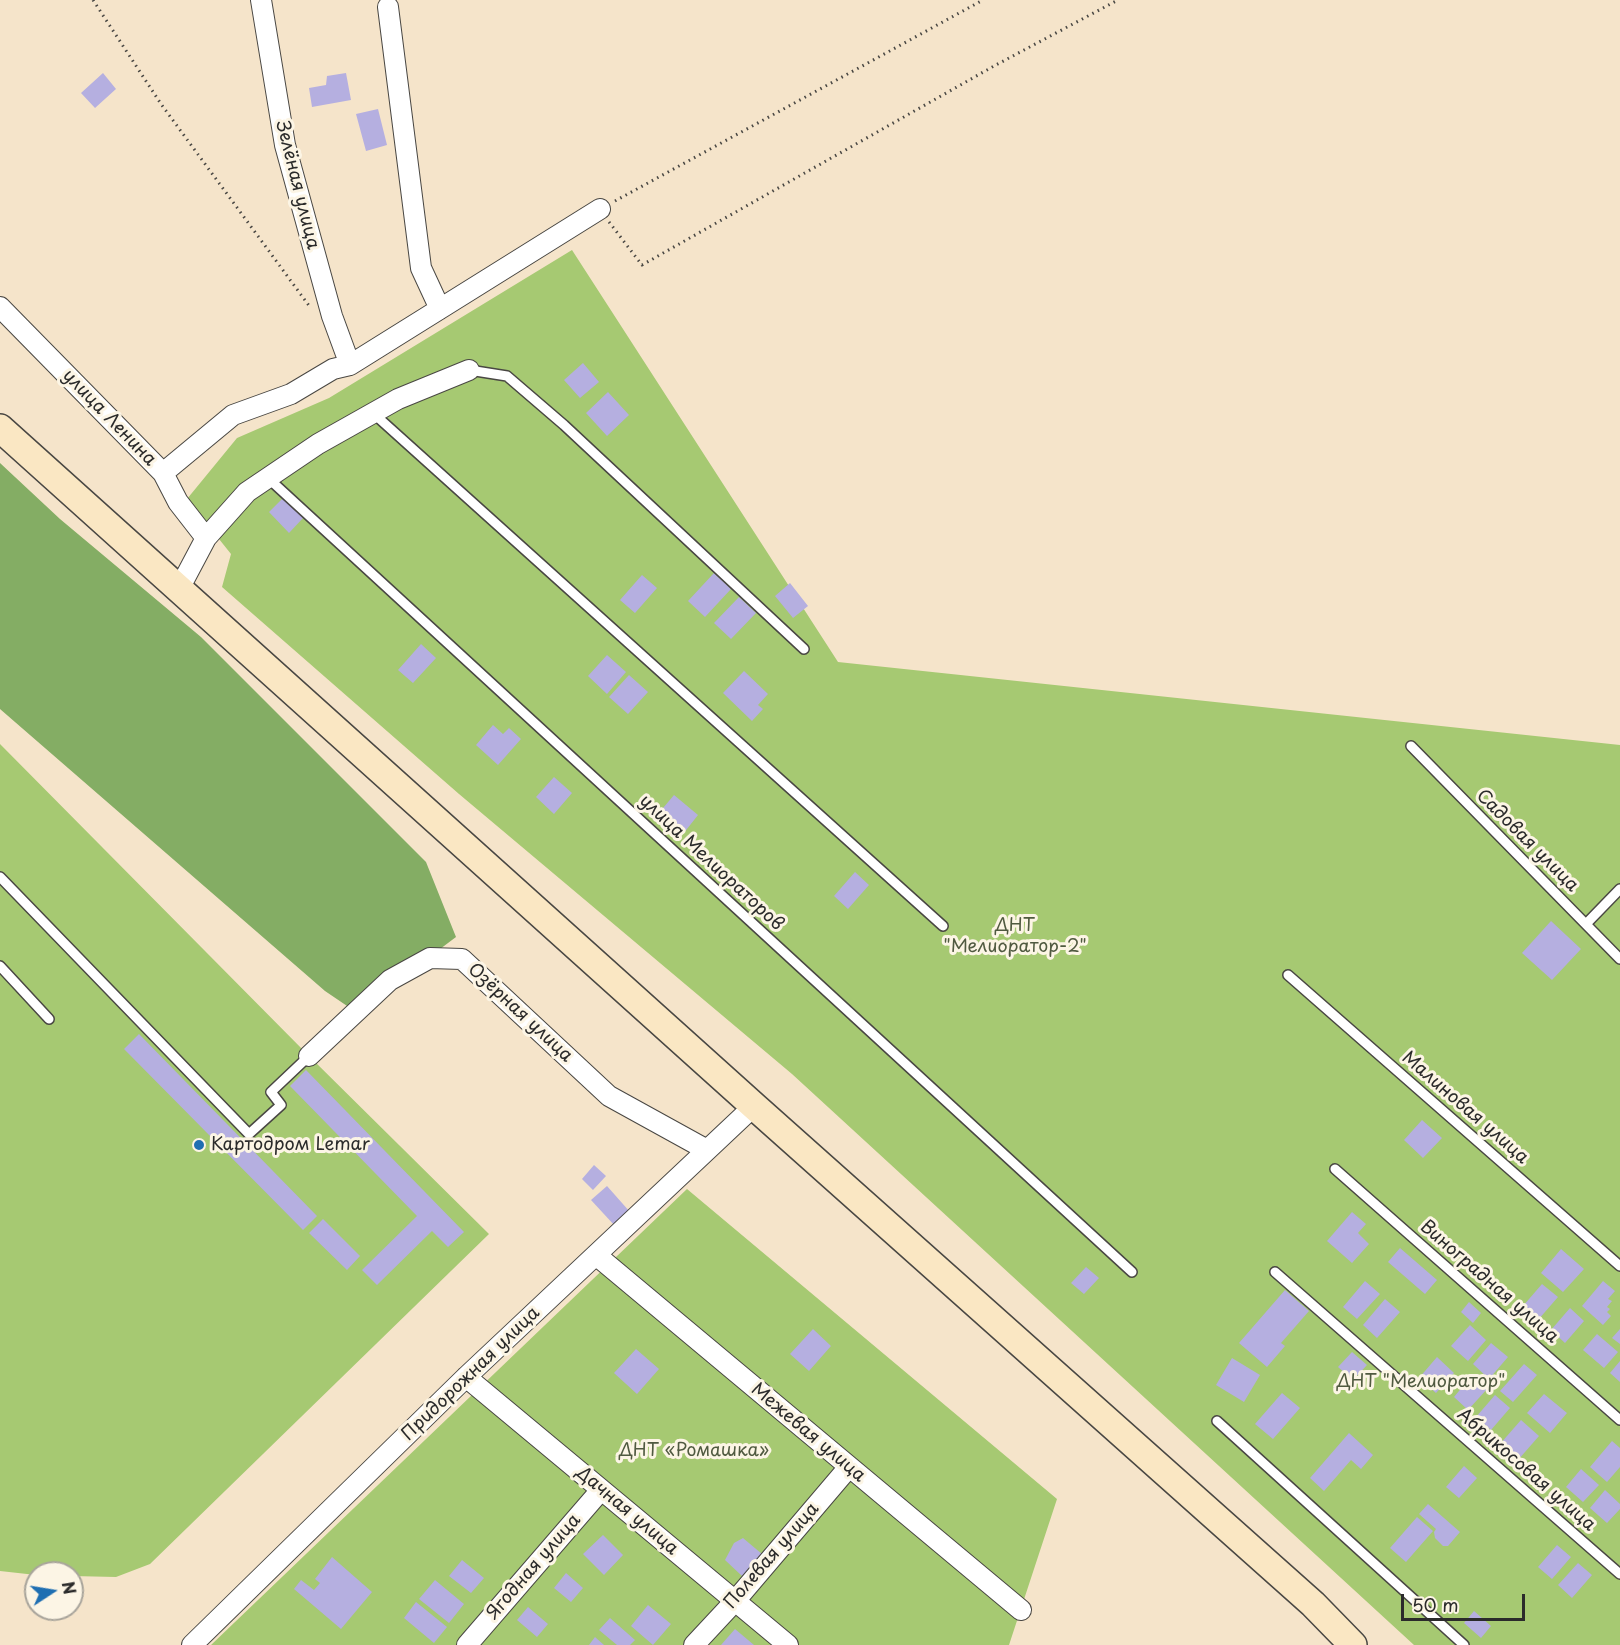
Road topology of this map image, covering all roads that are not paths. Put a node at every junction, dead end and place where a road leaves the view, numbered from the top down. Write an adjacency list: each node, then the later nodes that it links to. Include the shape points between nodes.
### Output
1 (261, 0): 6 (street, Зелёная улица, via 285,145)
2 (388, 7): 5 (street, via 421,268)
3 (600, 209): 5 (street)
4 (0, 307): 10 (street, улица Ленина)
5 (440, 309): 6 (street)
6 (350, 366): 10 (street, via 333,369 291,394 233,415)
7 (469, 370): 8 (street); 14 (lane, via 507,376)
8 (373, 413): 11 (street); 19 (lane)
9 (0, 428): 13 (main road)
10 (163, 473): 12 (street, улица Ленина, via 178,502)
11 (268, 478): 12 (street, via 248,492); 32 (lane, улица Мелиораторов)
12 (206, 538): 13 (street)
13 (179, 589): 27 (main road)
14 (804, 649)
15 (1411, 747): 18 (lane, Садовая улица)
16 (0, 877): 26 (lane, via 249,1134 281,1105 271,1092)
17 (1620, 889): 18 (lane)
18 (1586, 924): 20 (lane, Садовая улица)
19 (944, 926)
20 (1620, 959)
21 (0, 966): 24 (lane)
22 (0, 970): 24 (lane)
23 (1288, 975): 31 (lane, Малиновая улица)
24 (11, 977): 25 (lane)
25 (49, 1019)
26 (309, 1056): 28 (street, Озёрная улица, via 390,980 430,958 462,959 609,1096)
27 (754, 1106): 28 (street, Придорожная улица); 46 (main road, via 1313,1604)
28 (707, 1150): 30 (street, Придорожная улица)
29 (1335, 1169): 35 (lane, Виноградная улица)
30 (596, 1255): 34 (street, Придорожная улица); 37 (street, Межевая улица)
31 (1620, 1266)
32 (1132, 1272)
33 (1275, 1272): 39 (lane, Абрикосовая улица)
34 (466, 1377): 38 (street, Дачная улица); 42 (street, Придорожная улица)
35 (1620, 1420)
36 (1217, 1421): 47 (lane)
37 (849, 1467): 40 (street, Полевая улица); 41 (street, Межевая улица)
38 (601, 1490): 40 (street, Дачная улица); 43 (street, Ягодная улица)
39 (1620, 1574)
40 (735, 1600): 44 (street, Полевая улица); 45 (street, Дачная улица)
41 (1021, 1610)
42 (192, 1645)
43 (467, 1645)
44 (694, 1645)
45 (788, 1645)
46 (1353, 1645)
47 (1464, 1645)

